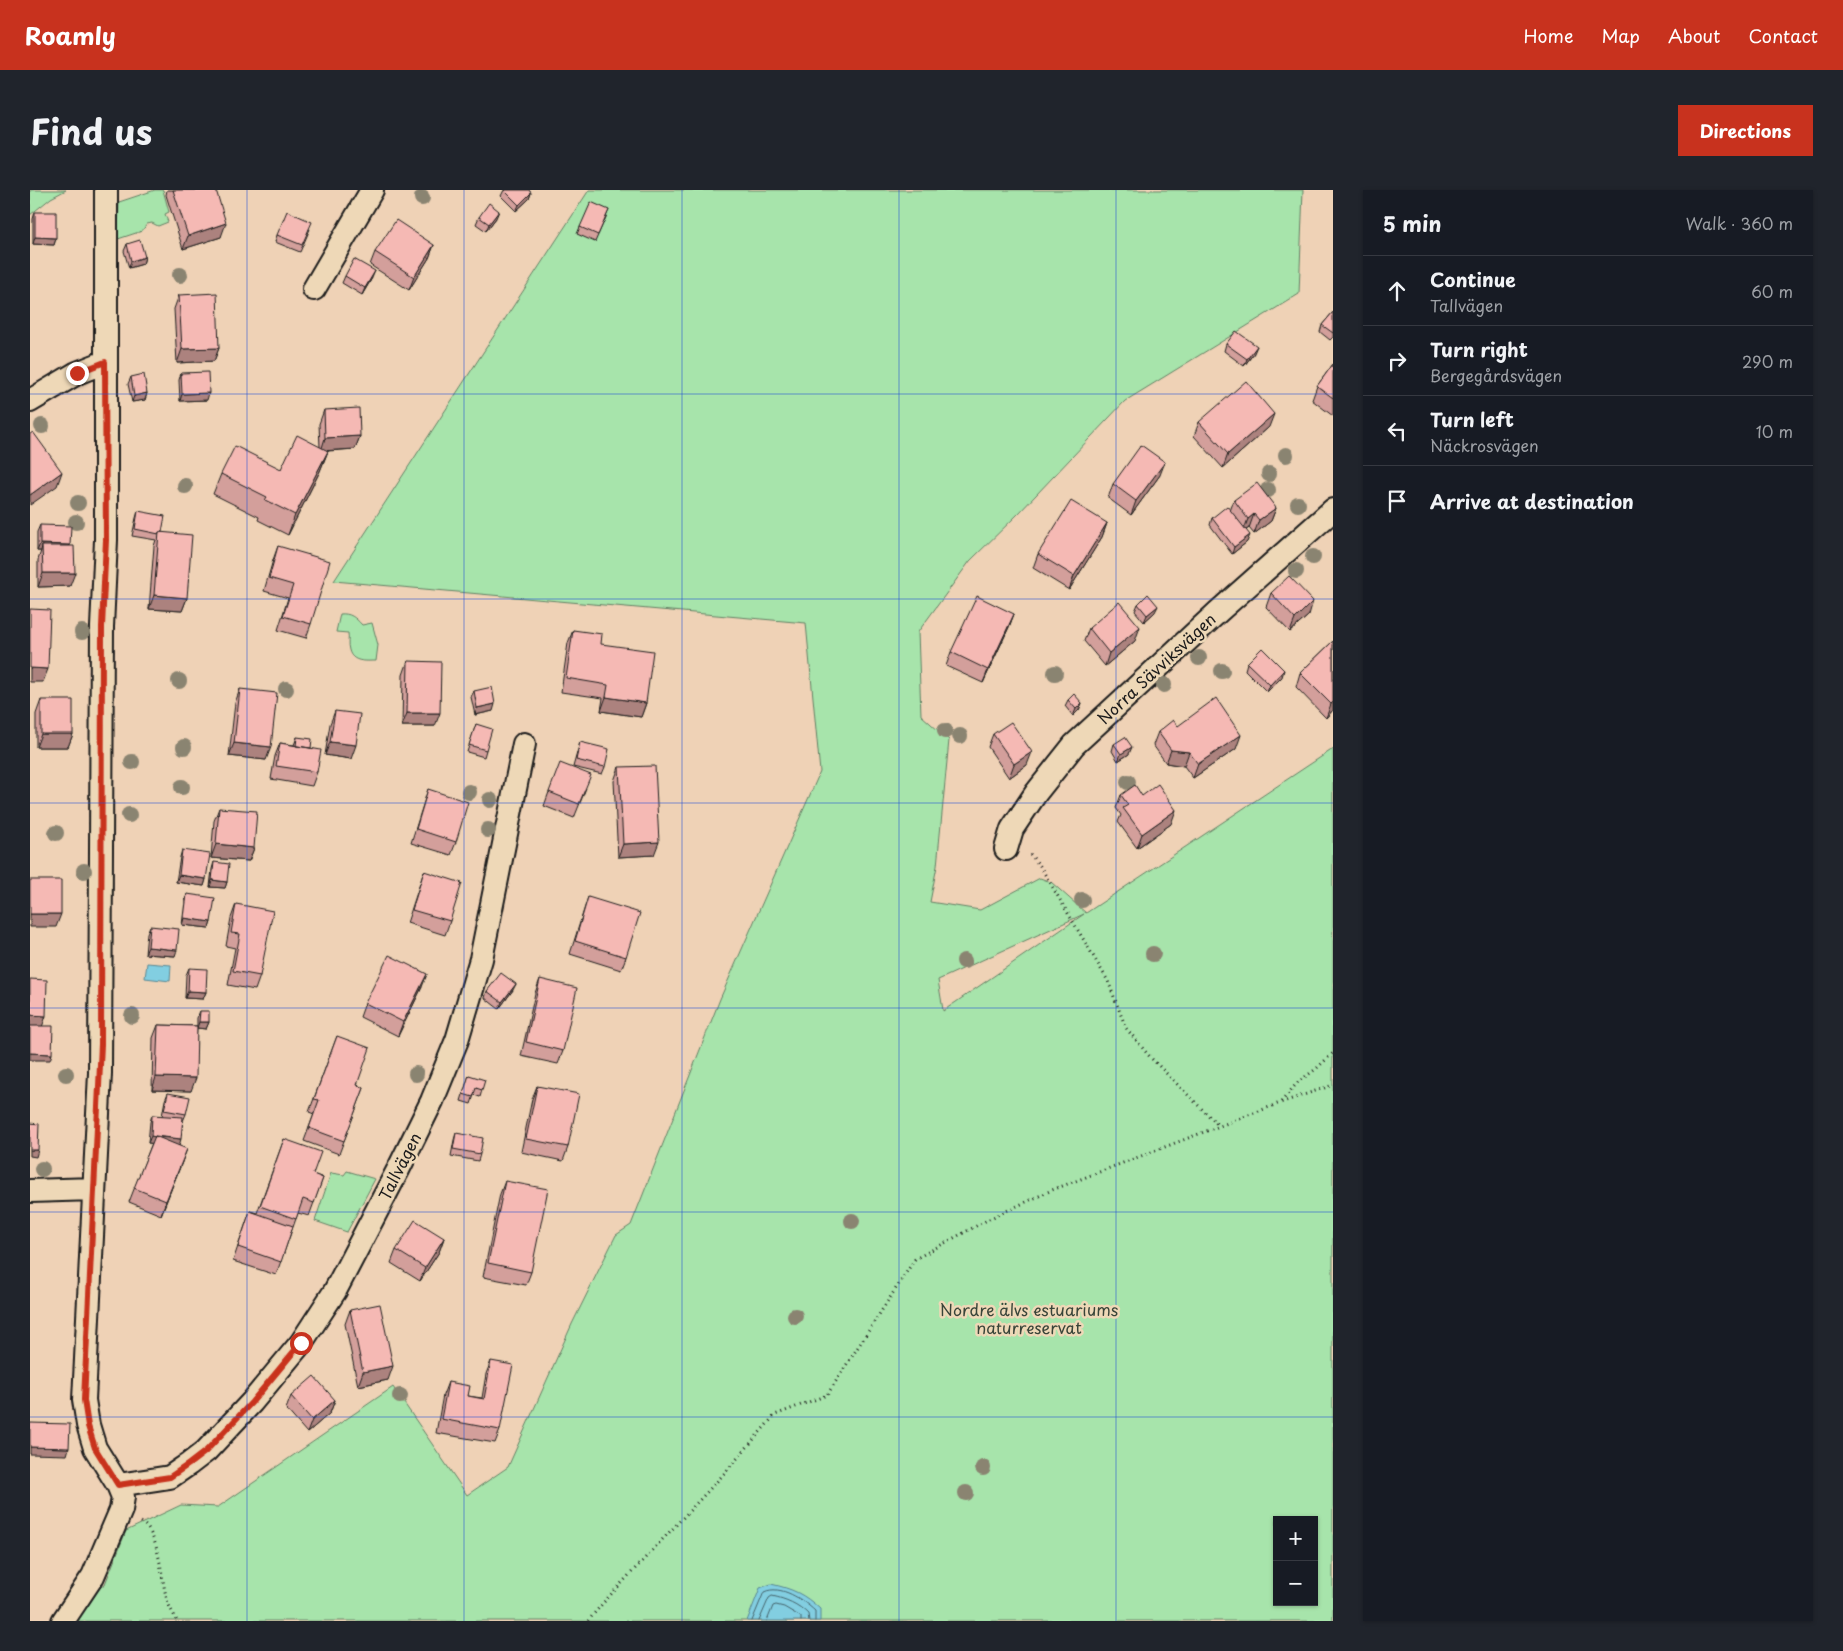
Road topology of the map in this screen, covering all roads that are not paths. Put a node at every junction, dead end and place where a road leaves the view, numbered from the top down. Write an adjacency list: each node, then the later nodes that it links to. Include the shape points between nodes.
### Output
1 (106, 190): 4 (street)
2 (372, 190): 3 (street)
3 (314, 289)
4 (105, 362): 5 (street, via 77,373); 9 (street, via 101,1044)
5 (30, 401)
6 (1333, 510): 8 (street, Norra Sävviksvägen, via 1219,610 1074,745 1036,793)
7 (524, 744): 11 (street, Tallvägen, via 481,959 457,1040 428,1110 335,1291 301,1343 206,1451 170,1477)
8 (1009, 839)
9 (94, 1190): 10 (street); 11 (street, via 84,1400 95,1448)
10 (30, 1191)
11 (118, 1485): 12 (street, via 123,1497 121,1510 93,1576)
12 (63, 1621)

